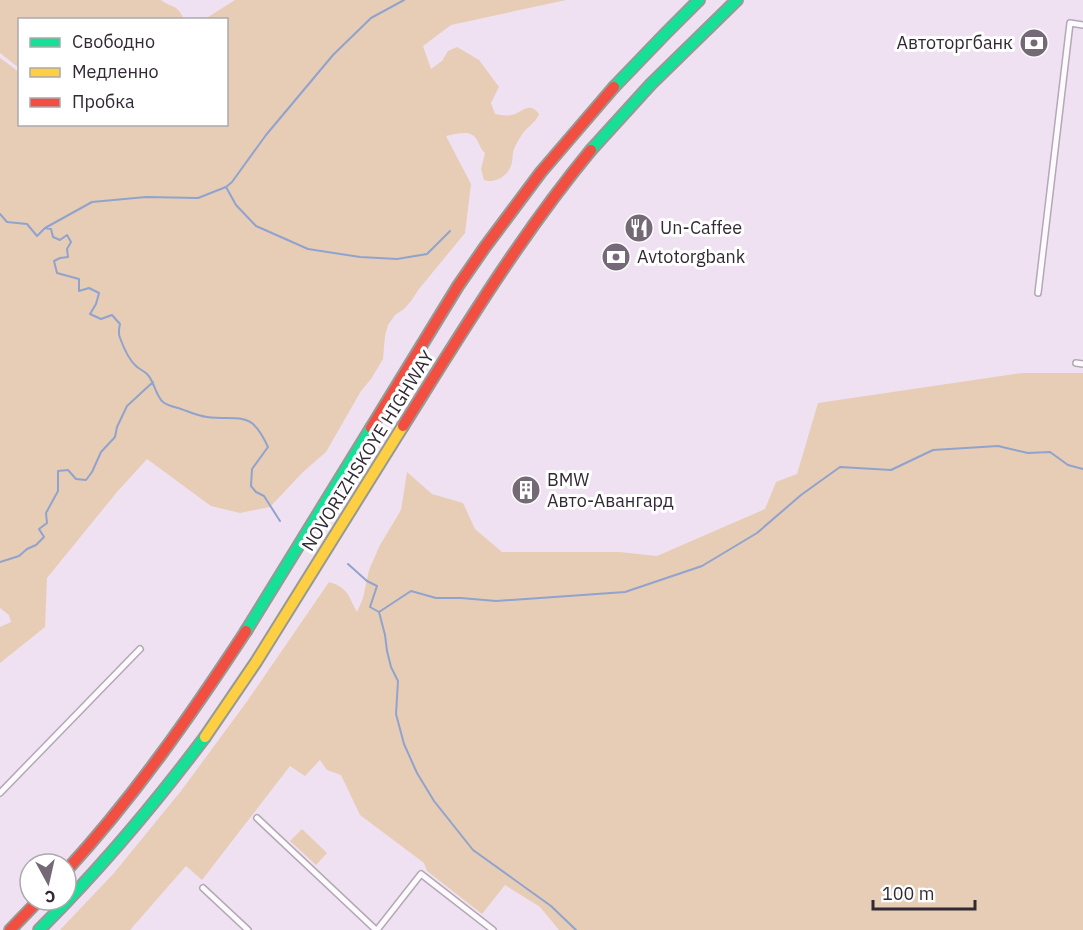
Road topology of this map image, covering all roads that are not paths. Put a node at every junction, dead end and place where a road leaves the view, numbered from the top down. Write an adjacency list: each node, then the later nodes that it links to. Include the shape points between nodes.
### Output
1 (699, 0): 10 (highway, NOVORIZHSKOYE HIGHWAY, via 623,76 520,199 458,286 214,679 136,788)
2 (737, 0): 14 (highway, NOVORIZHSKOYE HIGHWAY, via 637,97 569,176 447,355 218,719 125,838)
3 (1083, 25): 4 (street, via 1070,23)
4 (1038, 293)
5 (1076, 363): 6 (street)
6 (1083, 364)
7 (140, 649): 8 (street)
8 (0, 793)
9 (257, 818): 16 (street)
10 (78, 857)
11 (203, 888): 15 (street)
12 (27, 912): 13 (highway)
13 (10, 930)
14 (39, 930)
15 (249, 930)
16 (376, 930): 17 (street, via 421,874)
17 (493, 930)

